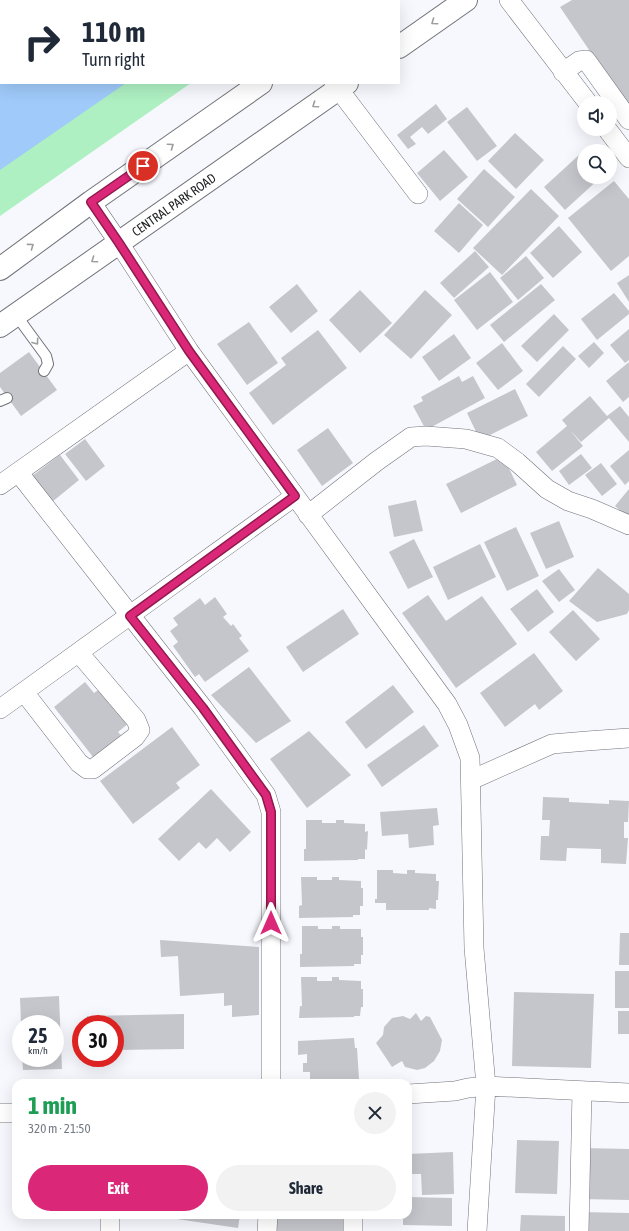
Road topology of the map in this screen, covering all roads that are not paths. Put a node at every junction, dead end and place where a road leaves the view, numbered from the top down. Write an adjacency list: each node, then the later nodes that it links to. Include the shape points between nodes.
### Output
1 (466, 0): 3 (main road, one-way to 3)
2 (509, 0): 4 (street)
3 (400, 46)
4 (563, 72): 7 (street); 8 (street, via 579,61 586,60)
5 (260, 84): 12 (main road, one-way to 5)
6 (340, 85): 11 (street); 13 (main road, CENTRAL PARK ROAD, one-way to 13)
7 (582, 96)
8 (629, 120)
9 (613, 136): 10 (street)
10 (628, 154)
11 (418, 194)
12 (91, 202): 13 (street); 14 (main road, one-way to 12)
13 (119, 243): 15 (main road, CENTRAL PARK ROAD, one-way to 15); 16 (street)
14 (0, 269)
15 (8, 320): 17 (lane, one-way to 17, via 46,356 48,364)
16 (189, 351): 18 (street); 20 (street)
17 (44, 371)
18 (18, 472): 19 (street); 23 (street)
19 (0, 485)
20 (295, 496): 21 (street); 23 (street)
21 (308, 515): 22 (street, via 411,437 426,436 466,439 498,448 547,489 568,501); 28 (street, via 447,704 470,758)
22 (629, 525)
23 (130, 616): 24 (street); 29 (street, via 203,708 266,795 271,812)
24 (79, 653): 25 (street); 25 (street, via 136,720 140,730 135,737 93,769 87,769 79,763)
25 (24, 692): 26 (street)
26 (0, 709)
27 (629, 738): 28 (street, via 552,744)
28 (470, 780): 30 (street, via 474,948)
29 (271, 1079)
30 (486, 1086): 31 (street); 33 (street); 42 (street)
31 (582, 1091): 32 (street); 43 (street)
32 (629, 1093)
33 (412, 1094)
34 (0, 1113): 35 (street)
35 (12, 1113)
36 (110, 1219): 39 (street)
37 (268, 1219): 40 (street)
38 (353, 1219): 41 (street)
39 (110, 1231)
40 (267, 1231)
41 (353, 1231)
42 (477, 1231)
43 (579, 1231)

